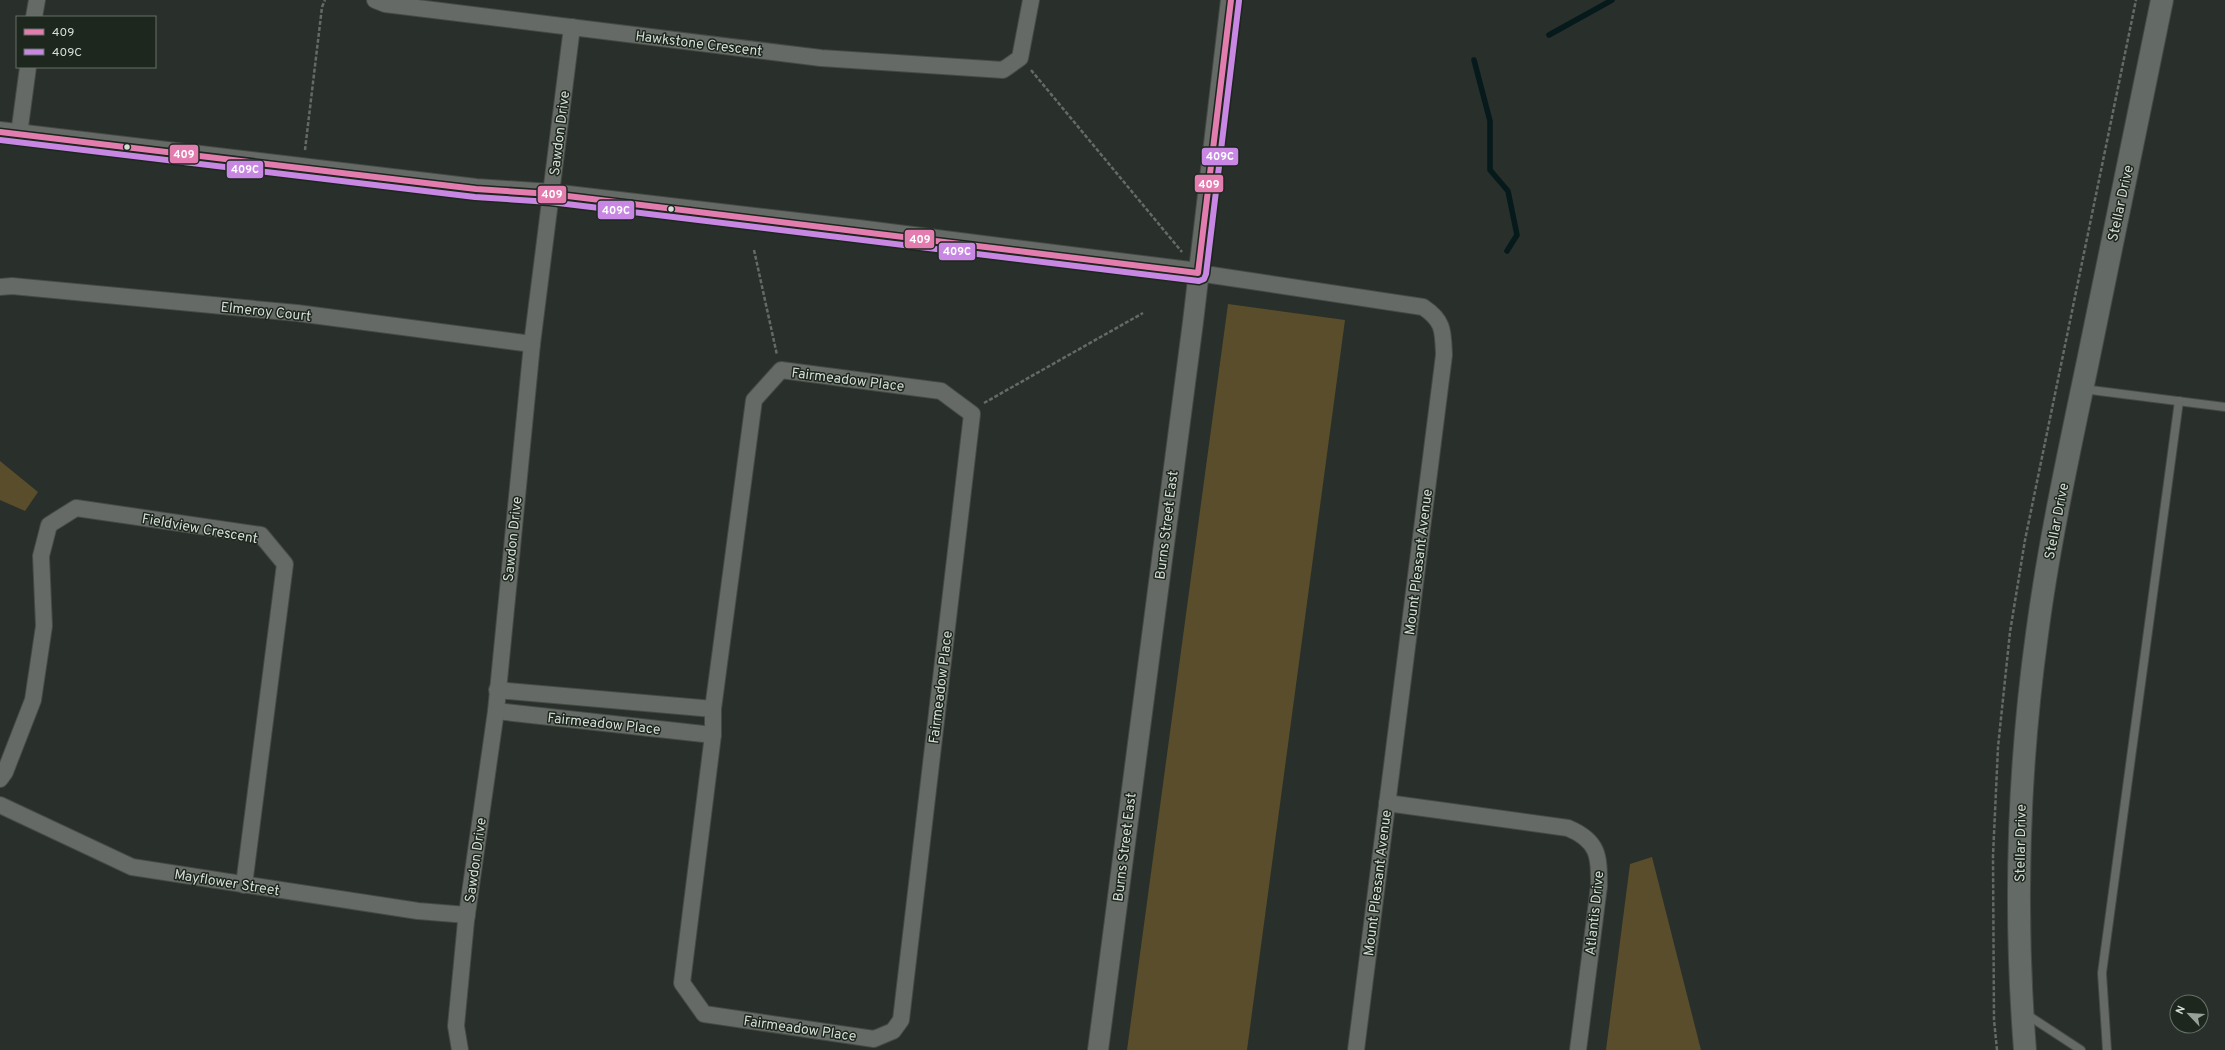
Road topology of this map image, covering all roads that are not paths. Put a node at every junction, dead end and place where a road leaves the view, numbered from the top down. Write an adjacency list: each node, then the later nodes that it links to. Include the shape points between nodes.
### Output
1 (36, 0): 6 (street)
2 (375, 0): 7 (street, Hawkstone Crescent, via 385,4)
3 (1030, 0): 7 (street, Hawkstone Crescent, via 1020,58 1003,70 821,58)
4 (1231, 0): 11 (street, Burns Street East)
5 (2162, 0): 14 (main road, Stellar Drive)
6 (34, 16)
7 (572, 27): 10 (street, Sawdon Drive)
8 (28, 68): 9 (street)
9 (10, 133): 10 (street, via 476,189)
10 (551, 194): 11 (street); 13 (street, Sawdon Drive)
11 (1198, 273): 22 (street, Mount Pleasant Avenue, via 1411,304 1431,312 1441,325 1444,355); 28 (street, Burns Street East)
12 (0, 287): 13 (street, Elmeroy Court, via 297,313)
13 (532, 344): 17 (street, Sawdon Drive)
14 (2082, 389): 15 (lane); 26 (main road, Stellar Drive, via 2053,535 2029,700 2020,806)
15 (2179, 401): 16 (lane); 33 (lane, via 2102,973)
16 (2225, 407)
17 (497, 690): 18 (street, Fairmeadow Place); 19 (street, Sawdon Drive)
18 (713, 709): 20 (street, Fairmeadow Place); 20 (street, Fairmeadow Place, via 754,400 781,370 941,391 972,414 901,1020 893,1031 874,1039 704,1014 682,983)
19 (496, 711): 20 (street, Fairmeadow Place); 25 (street, Sawdon Drive)
20 (713, 735)
21 (0, 779): 24 (street, Fieldview Crescent, via 33,700 44,626 41,556 49,525 76,508 262,535 285,564)
22 (1387, 803): 29 (street, Mount Pleasant Avenue); 30 (street, Atlantis Drive, via 1568,828 1589,840 1598,858 1599,886)
23 (0, 805): 24 (street, Mayflower Street, via 132,867)
24 (244, 884): 25 (street, Mayflower Street, via 418,911)
25 (467, 915): 27 (street, Sawdon Drive, via 456,1026)
26 (2022, 1011): 31 (main road, Stellar Drive); 32 (lane)
27 (460, 1050)
28 (1098, 1050)
29 (1356, 1050)
30 (1578, 1050)
31 (2025, 1050)
32 (2081, 1050)
33 (2107, 1050)

